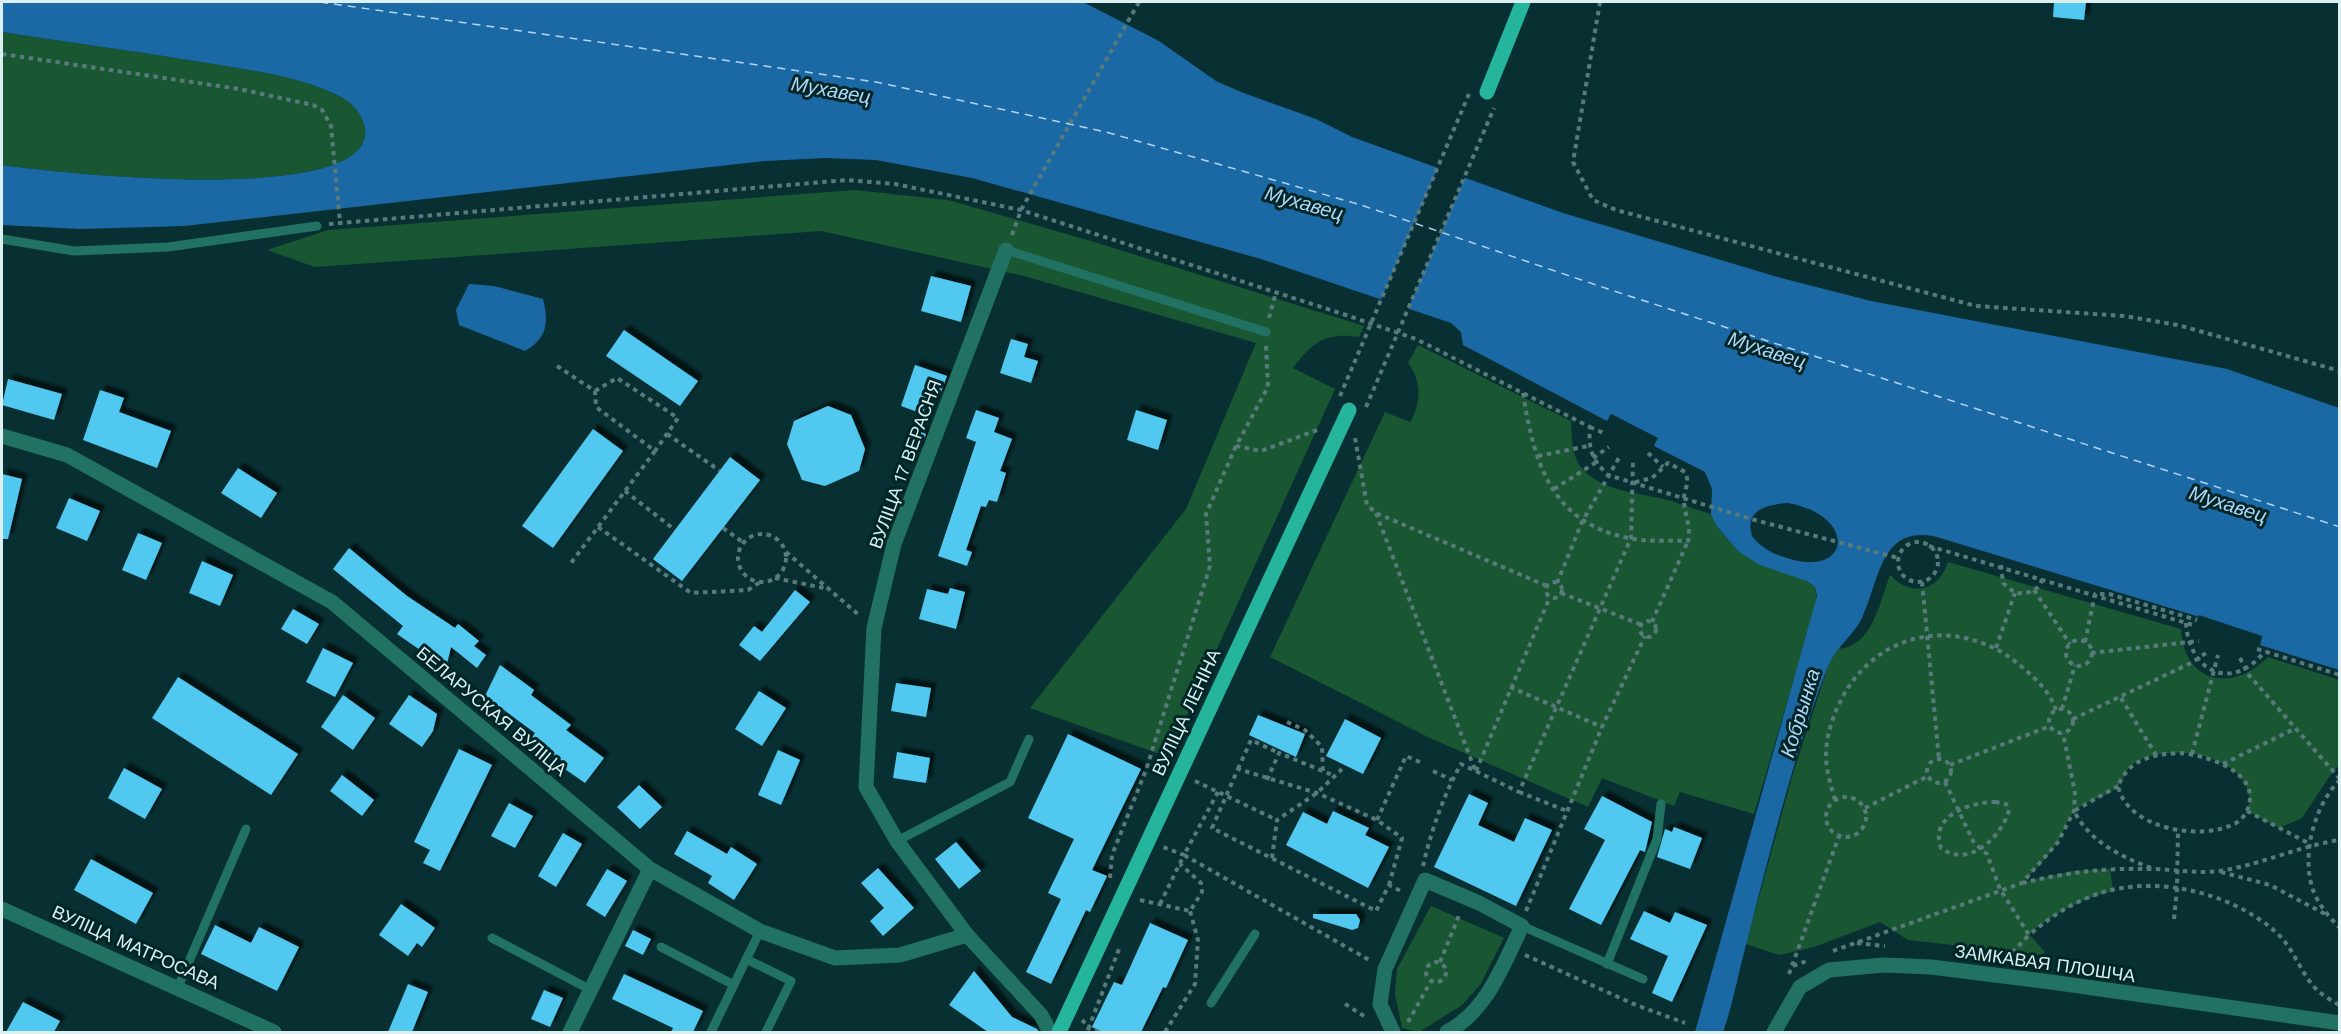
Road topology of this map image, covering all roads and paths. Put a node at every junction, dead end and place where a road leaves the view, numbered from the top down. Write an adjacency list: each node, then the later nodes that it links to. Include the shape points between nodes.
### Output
1 (1139, 2): 9 (path, via 1021,210)
2 (1523, 2): 5 (main road)
3 (1600, 2): 13 (path, via 1573,162 1593,200 1616,210 1976,306 2124,316 2178,325)
4 (2, 54): 6 (path, via 239,89 322,110 331,126)
5 (1486, 92): 16 (path); 16 (path)
6 (340, 222)
7 (316, 226): 8 (lane, via 168,247 75,251)
8 (2, 239)
9 (1006, 250): 11 (lane); 66 (street, ВУЛІЦА 17 ВЕРАСНЯ, via 894,544)
10 (1276, 292): 11 (path)
11 (1266, 332): 23 (path, via 1268,387)
12 (556, 366): 14 (path)
13 (2340, 371)
14 (595, 391): 20 (path, via 617,378 678,418); 26 (path, via 596,407)
15 (1523, 392): 28 (path)
16 (1349, 410): 196 (main road, ВУЛІЦА ЛЕНІНА)
17 (1326, 426): 23 (path, via 1261,451)
18 (1590, 427): 19 (path)
19 (1604, 433)
20 (667, 434): 26 (path); 32 (path)
21 (1354, 435): 37 (path, via 1367,505)
22 (2, 436): 143 (street, БЕЛАРУСКАЯ ВУЛІЦА, via 67,455 332,602)
23 (1236, 446): 132 (path, via 1206,514 1210,566 1146,770)
24 (1588, 446): 28 (path)
25 (1609, 447): 34 (path)
26 (655, 451): 35 (path)
27 (1648, 453): 31 (path)
28 (1538, 456): 34 (path)
29 (1620, 456): 38 (path)
30 (1633, 459): 33 (path)
31 (1664, 467): 33 (path, via 1652,478); 43 (path, via 1668,463 1675,466 1689,478 1683,499 1690,527)
32 (720, 471)
33 (1631, 484): 42 (path)
34 (1554, 489): 38 (path, via 1560,502)
35 (625, 491): 39 (path); 41 (path)
36 (1699, 504): 47 (path)
37 (1376, 513): 55 (path); 108 (path)
38 (1582, 522): 42 (path); 54 (path)
39 (597, 527): 48 (path); 52 (path, via 691,592 748,590)
40 (723, 528): 44 (path)
41 (675, 530)
42 (1631, 538): 43 (path); 62 (path)
43 (1688, 541): 63 (path)
44 (744, 543): 46 (path, via 754,536 769,535); 52 (path, via 739,553 741,568)
45 (1929, 546): 47 (path, via 1911,544); 49 (path); 53 (path, via 1937,556 1936,569)
46 (785, 551): 50 (path, via 785,566); 56 (path)
47 (1898, 558): 53 (path, via 1904,577)
48 (571, 563)
49 (2001, 565): 51 (path); 59 (path, via 2003,583)
50 (775, 578): 52 (path); 56 (path)
51 (2042, 579): 57 (path); 60 (path)
52 (759, 582)
53 (1922, 582): 68 (path)
54 (1557, 583): 55 (path); 58 (path)
55 (1547, 586): 61 (path)
56 (825, 588): 66 (path)
57 (2034, 590): 59 (path); 72 (path)
58 (1561, 593): 61 (path); 62 (path)
59 (2015, 593): 73 (path)
60 (2095, 594): 64 (path); 64 (path, via 2109,594 2196,623); 71 (path)
61 (1550, 597): 85 (path)
62 (1601, 609): 65 (path); 87 (path)
63 (1652, 622): 65 (path); 67 (path, via 1656,632)
64 (2186, 622): 69 (path)
65 (1642, 625): 67 (path)
66 (874, 628): 136 (street, ВУЛІЦА 17 ВЕРАСНЯ, via 866,787)
67 (1645, 636): 93 (path)
68 (1927, 636): 73 (path, via 1972,639); 100 (path); 121 (path, via 1898,643 1872,659 1839,703 1828,732 1826,755)
69 (2187, 641): 70 (path); 77 (path); 80 (path)
70 (2199, 641)
71 (2085, 642): 72 (path, via 2077,640); 77 (path)
72 (2070, 644): 81 (path, via 2067,658)
73 (1996, 648): 89 (path, via 2042,687)
74 (2257, 649): 76 (path)
75 (2209, 651): 80 (path)
76 (2265, 651): 83 (path); 84 (path)
77 (2091, 653): 81 (path, via 2086,663)
78 (2218, 655): 82 (path)
79 (2240, 658): 83 (path)
80 (2198, 659): 82 (path); 86 (path)
81 (2075, 665): 88 (path)
82 (2213, 670): 83 (path); 98 (path)
83 (2245, 670): 94 (path)
84 (2340, 675)
85 (1510, 687): 87 (path); 108 (path)
86 (2121, 698): 90 (path); 99 (path)
87 (1557, 709): 93 (path); 118 (path)
88 (2062, 709): 89 (path); 90 (path, via 2070,712)
89 (2056, 710): 92 (path, via 2049,718)
90 (2073, 719): 95 (path, via 2070,730)
91 (1287, 722): 106 (path, via 1305,730 1322,747)
92 (2050, 726): 95 (path); 103 (path)
93 (1602, 727): 125 (path)
94 (2294, 729): 102 (path); 111 (path)
95 (2063, 733): 126 (path, via 2075,793)
96 (1029, 739): 136 (lane, via 1010,782)
97 (1279, 753): 104 (path, via 1251,740); 106 (path); 113 (path)
98 (2192, 754): 99 (path); 102 (path)
99 (2156, 755): 116 (path, via 2132,765)
100 (1939, 759): 103 (path); 110 (path, via 1929,764)
101 (1424, 764): 129 (path, via 1406,756)
102 (2222, 764): 127 (path, via 2248,788)
103 (1950, 765): 115 (path, via 1951,773)
104 (1238, 769): 113 (path); 120 (path)
105 (1342, 769): 109 (path)
106 (1323, 771): 109 (path)
107 (1434, 771): 114 (path)
108 (1475, 771): 114 (path, via 1461,764); 118 (path)
109 (1335, 776): 119 (path)
110 (1928, 776): 115 (path, via 1933,782); 123 (path)
111 (2340, 779): 137 (path, via 2322,805)
112 (1194, 780): 117 (path)
113 (1267, 780): 119 (path)
114 (1452, 780): 147 (path, via 1428,845 1422,873)
115 (1945, 782): 124 (path)
116 (2118, 786): 126 (path); 131 (path, via 2123,801 2135,813 2155,824)
117 (1218, 792): 120 (path); 140 (path)
118 (1519, 792): 125 (path)
119 (1317, 793): 128 (path); 129 (path)
120 (1227, 796): 128 (path); 141 (path, via 1212,828)
121 (1835, 800): 123 (path, via 1849,797); 133 (path, via 1826,815 1829,828)
122 (1661, 804): 176 (lane, via 1657,839)
123 (1865, 808): 133 (path, via 1863,828 1852,837)
124 (1959, 809): 139 (path, via 1974,843); 139 (path, via 1942,825 1938,840 1941,848 1957,855); 139 (path, via 1986,802 2008,806 2002,827)
125 (1567, 811): 161 (path)
126 (2074, 811): 144 (path, via 2100,843); 149 (path, via 2058,842)
127 (2247, 811): 131 (path, via 2236,823 2224,828); 137 (path)
128 (1277, 820): 141 (path)
129 (1377, 820): 150 (path, via 1402,838)
130 (246, 829): 181 (lane)
131 (2178, 829): 145 (path)
132 (1120, 836): 134 (path); 148 (path, via 1112,855)
133 (1839, 836): 172 (path, via 1793,966)
134 (1126, 840)
135 (2340, 840): 137 (path)
136 (897, 841): 165 (street, ВУЛІЦА 17 ВЕРАСНЯ)
137 (2310, 844): 146 (path, via 2246,866); 159 (path, via 2308,871 2313,891)
138 (1162, 847): 140 (path)
139 (1982, 848): 151 (path)
140 (1184, 855): 142 (path); 177 (path)
141 (1272, 858): 150 (path, via 1376,911)
142 (1180, 864): 155 (path); 158 (path, via 1201,882 1203,892)
143 (650, 869): 163 (street, БЕЛАРУСКАЯ ВУЛІЦА); 182 (street)
144 (2154, 869): 145 (path); 149 (path, via 2073,871)
145 (2177, 871): 146 (path); 152 (path)
146 (2217, 871): 159 (path, via 2270,885)
147 (1425, 880): 153 (street); 154 (street)
148 (1110, 883)
149 (2022, 883): 151 (path)
150 (1389, 885): 154 (path)
151 (2000, 889): 166 (path); 171 (path)
152 (2177, 889): 160 (path); 166 (path, via 2138,888 2089,897 2065,908); 185 (path, via 2216,897 2262,921 2293,951 2317,990)
153 (1467, 898): 161 (street); 175 (path)
154 (1417, 900): 177 (street)
155 (1160, 904): 157 (path, via 1140,900); 158 (path)
156 (2, 909): 181 (street, ВУЛІЦА МАТРОСАВА)
157 (1135, 910)
158 (1190, 911): 199 (path, via 1198,940 1195,984)
159 (2328, 916): 162 (path)
160 (2174, 919)
161 (1522, 926): 176 (lane); 202 (street, via 1488,995 1465,1023)
162 (2340, 928)
163 (759, 931): 165 (street, БЕЛАРУСКАЯ ВУЛІЦА, via 835,958 900,955); 173 (lane)
164 (1255, 934): 183 (lane)
165 (967, 935): 195 (street, ВУЛІЦА 17 ВЕРАСНЯ, via 1041,1015)
166 (2029, 935): 174 (path)
167 (492, 938): 182 (lane)
168 (1123, 941): 190 (path)
169 (661, 947): 180 (lane)
170 (1520, 953): 187 (path)
171 (1825, 954)
172 (1814, 958)
173 (746, 959): 180 (lane); 194 (lane, via 791,981)
174 (2006, 959)
175 (1440, 963): 179 (path, via 1428,966 1426,972); 179 (path, via 1445,967 1445,976 1441,981)
176 (1607, 963): 178 (lane)
177 (1384, 969): 200 (street, via 1380,1004)
178 (1642, 979)
179 (1431, 981): 201 (path)
180 (734, 985): 193 (lane)
181 (178, 987): 189 (street, ВУЛІЦА МАТРОСАВА)
182 (591, 990): 192 (street)
183 (1211, 1003)
184 (1345, 1004): 186 (path)
185 (2340, 1005)
186 (1376, 1023)
187 (1685, 1023)
188 (2340, 1023): 203 (street, ЗАМКАВАЯ ПЛОШЧА, via 2051,982 1884,965 1829,970 1800,987)
189 (252, 1027): 191 (street, ВУЛІЦА МАТРОСАВА)
190 (1089, 1027): 197 (path); 198 (path)
191 (274, 1032)
192 (570, 1032)
193 (711, 1032)
194 (766, 1032)
195 (1050, 1032)
196 (1059, 1032)
197 (1087, 1032)
198 (1099, 1032)
199 (1165, 1032)
200 (1393, 1032)
201 (1402, 1032)
202 (1447, 1032)
203 (1774, 1032)

